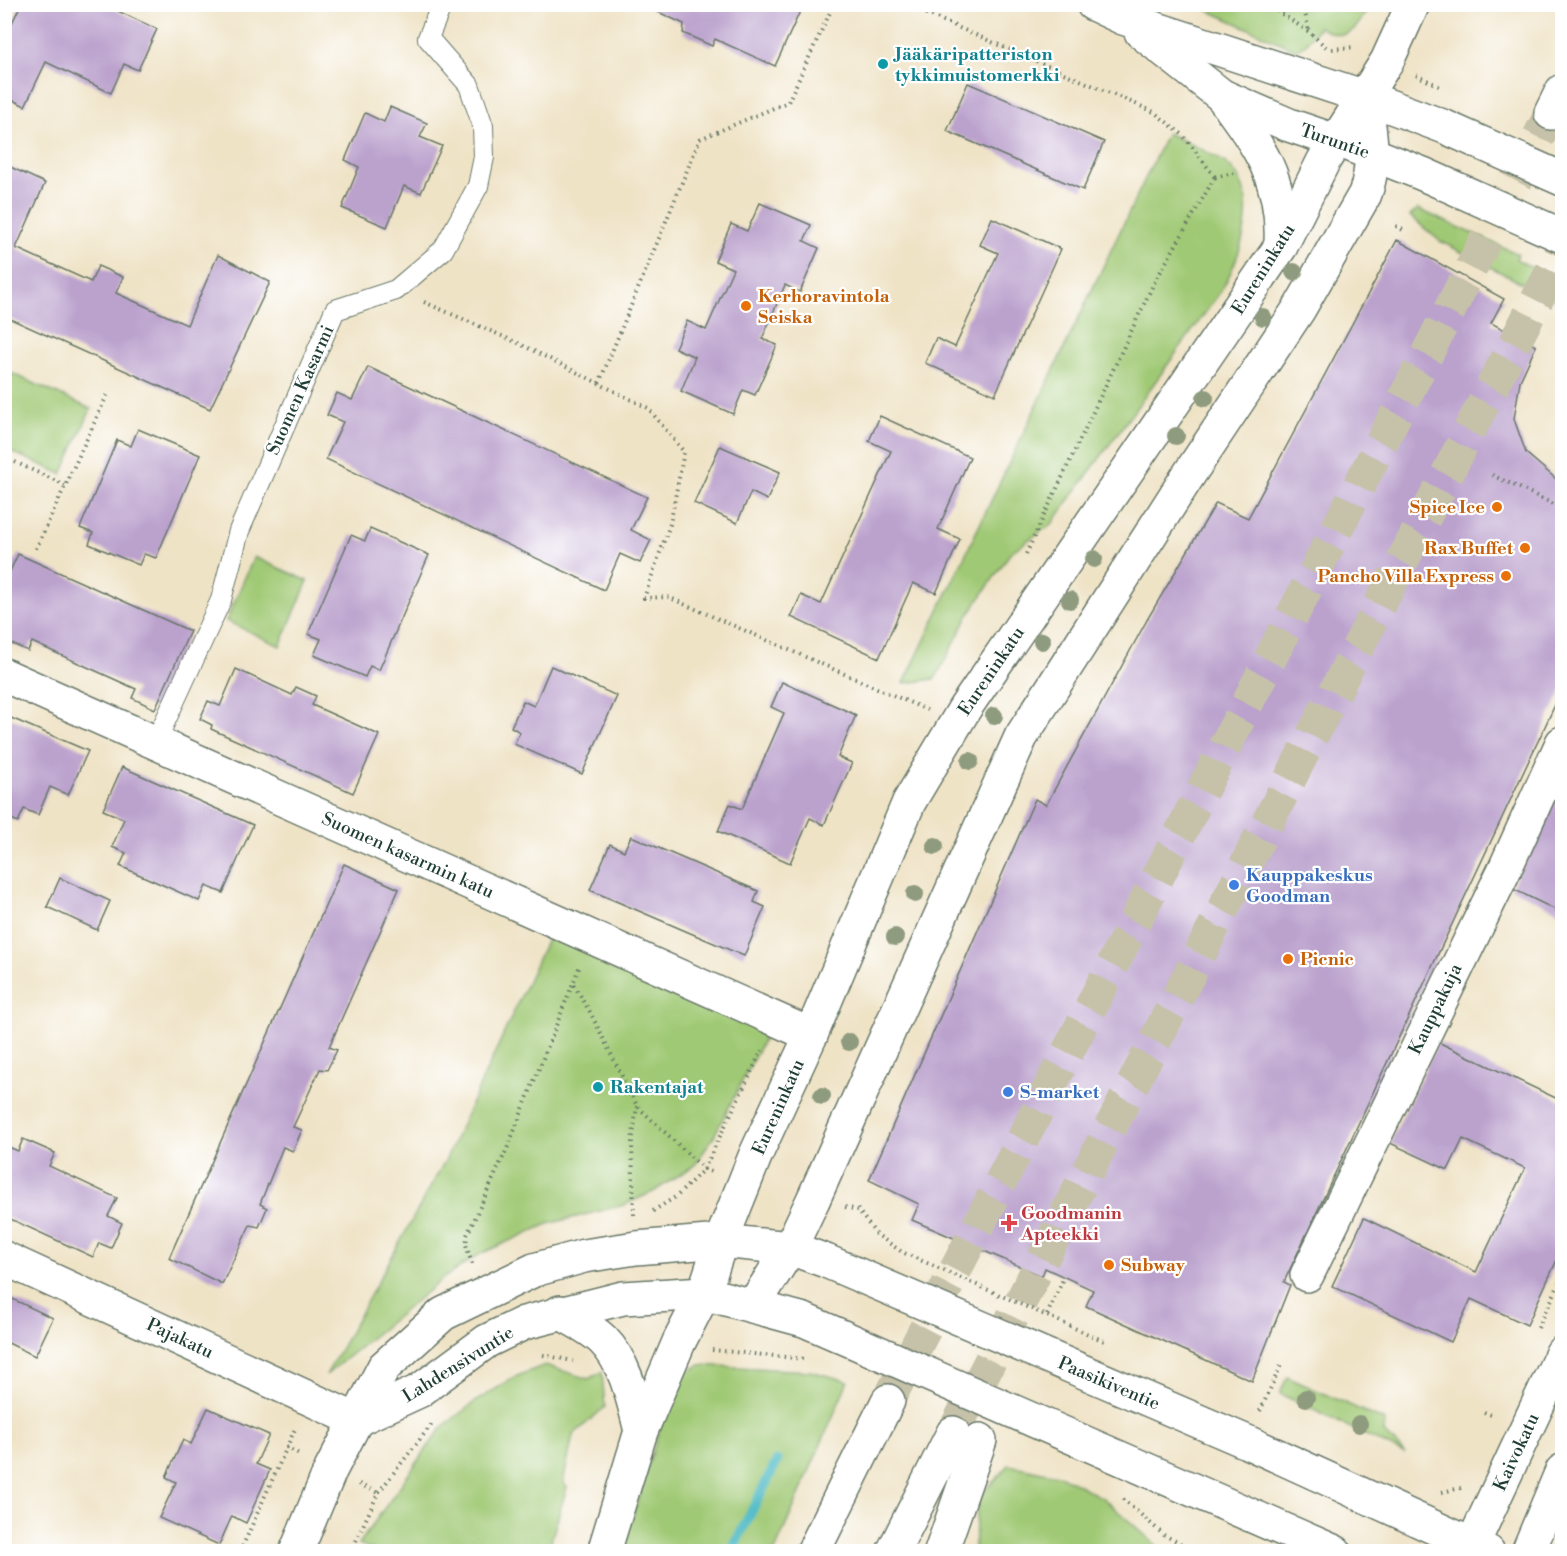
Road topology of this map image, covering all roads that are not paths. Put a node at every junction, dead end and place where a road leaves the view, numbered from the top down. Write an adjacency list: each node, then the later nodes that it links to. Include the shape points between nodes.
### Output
1 (442, 4): 13 (lane, Suomen Kasarmi, via 428,38 469,85 483,126 484,157 478,186 442,250 396,290 334,310 239,531 221,600)
2 (1094, 4): 4 (main road, Turuntie)
3 (1413, 4): 6 (main road, Eureninkatu, via 1387,61)
4 (1123, 18): 5 (main road, Turuntie); 6 (main road, Turuntie)
5 (1222, 96): 7 (main road, Turuntie); 11 (main road, via 1268,164 1279,196)
6 (1365, 97): 7 (main road, Eureninkatu); 8 (main road); 9 (main road, Turuntie)
7 (1336, 141): 8 (main road, Turuntie); 11 (main road, Eureninkatu)
8 (1371, 153): 10 (main road, Turuntie); 17 (main road, via 1371,177 1365,194 1326,265 1021,737)
9 (1563, 179)
10 (1563, 236)
11 (1281, 246): 15 (main road, Eureninkatu, via 959,718 909,802)
12 (4, 675): 13 (main road, Suomen kasarmin katu)
13 (156, 741): 15 (main road, Suomen kasarmin katu)
14 (1563, 743): 19 (main road, Kauppakuja)
15 (811, 1035): 16 (main road, Eureninkatu)
16 (721, 1241): 17 (main road, Paasikiventie); 20 (main road, Eureninkatu); 25 (main road, Lahdensivuntie, via 584,1257 534,1270 489,1290 443,1314 397,1353 384,1366)
17 (790, 1248): 21 (main road); 28 (main road, Paasikiventie, via 1247,1442)
18 (4, 1258): 25 (main road, Pajakatu)
19 (1307, 1275)
20 (704, 1293): 21 (main road); 22 (main road, Lahdensivuntie, via 637,1296); 26 (main road, Eureninkatu)
21 (753, 1306): 34 (main road, via 804,1320)
22 (560, 1312): 25 (main road, Lahdensivuntie, via 524,1323 487,1341 419,1391); 26 (main road, via 594,1332 611,1349 629,1384)
23 (1563, 1353): 28 (main road, Kaivokatu)
24 (888, 1401): 31 (main road)
25 (356, 1420): 29 (main road, Lahdensivuntie)
26 (641, 1431): 30 (main road, Eureninkatu)
27 (1563, 1471): 35 (main road)
28 (1477, 1549)
29 (296, 1551)
30 (604, 1551)
31 (813, 1551)
32 (893, 1551): 33 (main road, via 966,1437)
33 (941, 1551)
34 (1335, 1551)
35 (1528, 1551)

